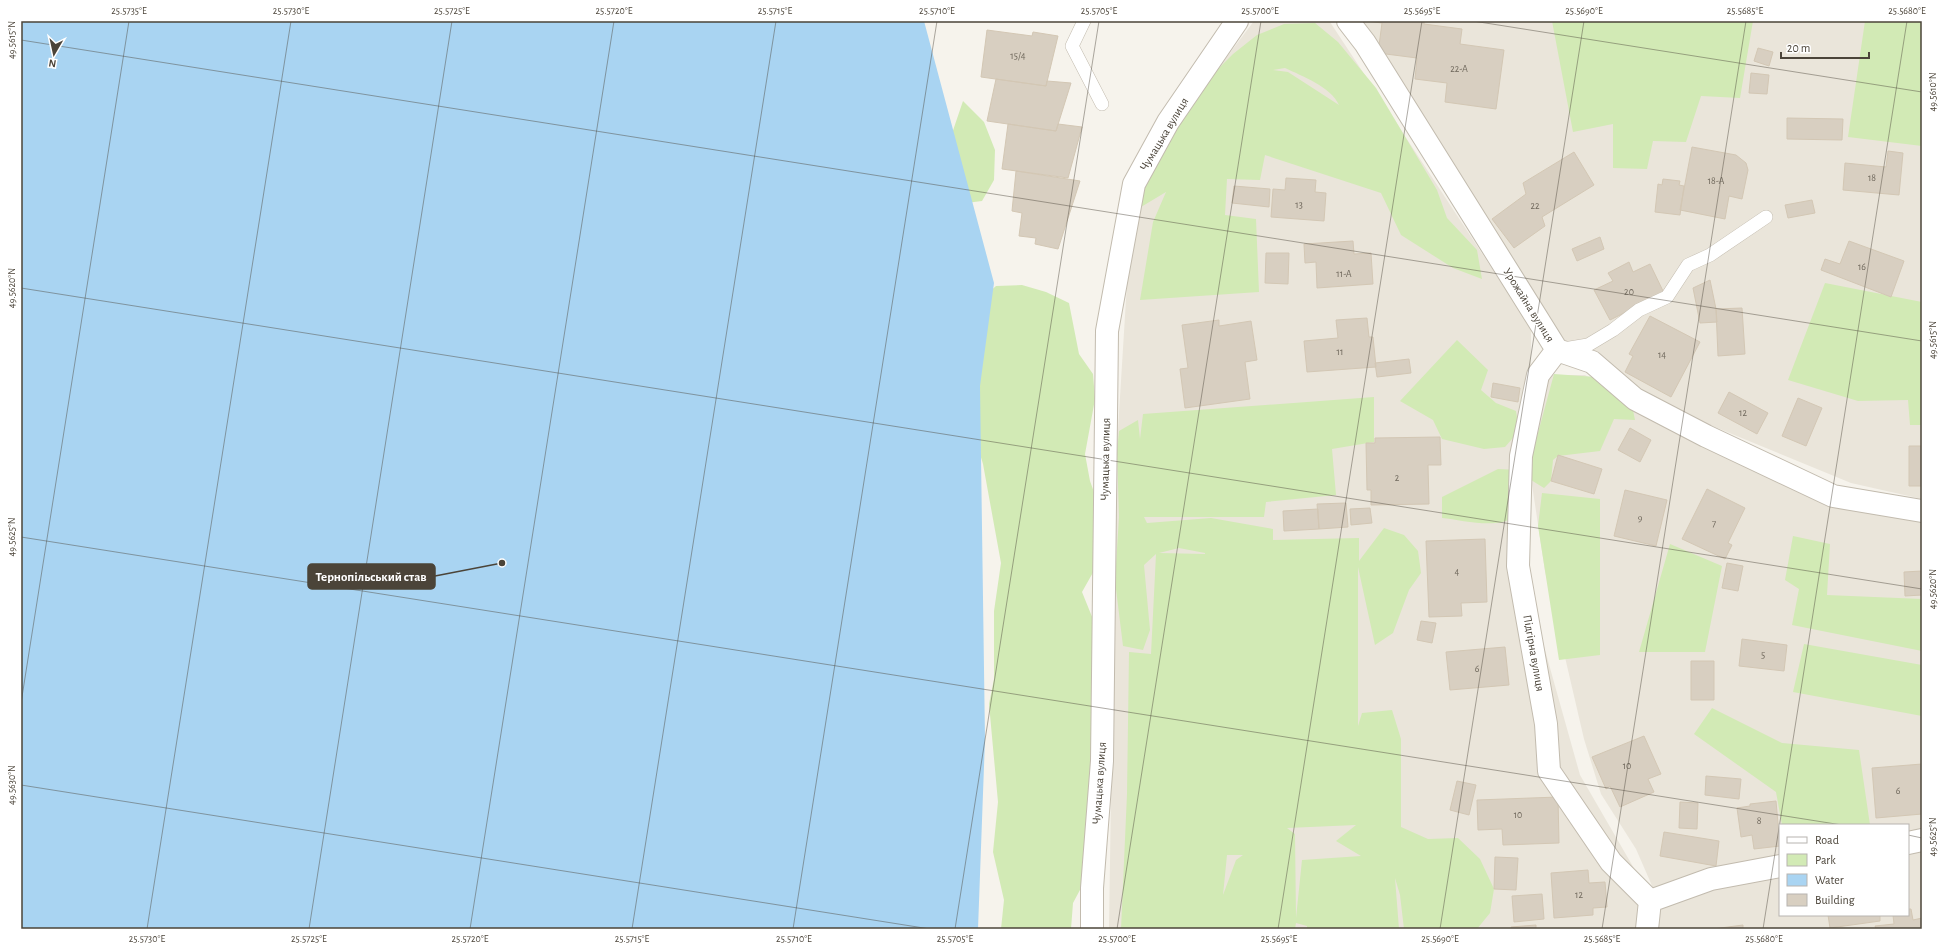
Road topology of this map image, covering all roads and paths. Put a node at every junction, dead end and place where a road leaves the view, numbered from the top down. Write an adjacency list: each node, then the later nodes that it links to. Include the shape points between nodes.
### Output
1 (1084, 21): 4 (lane, via 1072,46)
2 (1237, 21): 12 (street, Чумацька вулиця, via 1168,122 1134,184 1107,331 1102,761 1092,888)
3 (1348, 21): 6 (street, Урожайна вулиця, via 1365,43)
4 (1102, 104)
5 (1766, 217): 6 (lane, via 1710,255 1688,265 1667,297 1639,310 1588,345)
6 (1557, 350): 7 (street, Урожайна вулиця, via 1592,362 1635,399 1833,496); 11 (street, Підгірна вулиця, via 1538,375 1521,456 1518,566 1546,724 1549,771 1611,862)
7 (1922, 511)
8 (1922, 840): 9 (street)
9 (1909, 843)
10 (1779, 866): 11 (street, via 1711,879)
11 (1650, 901): 13 (street)
12 (1092, 929)
13 (1647, 929)

